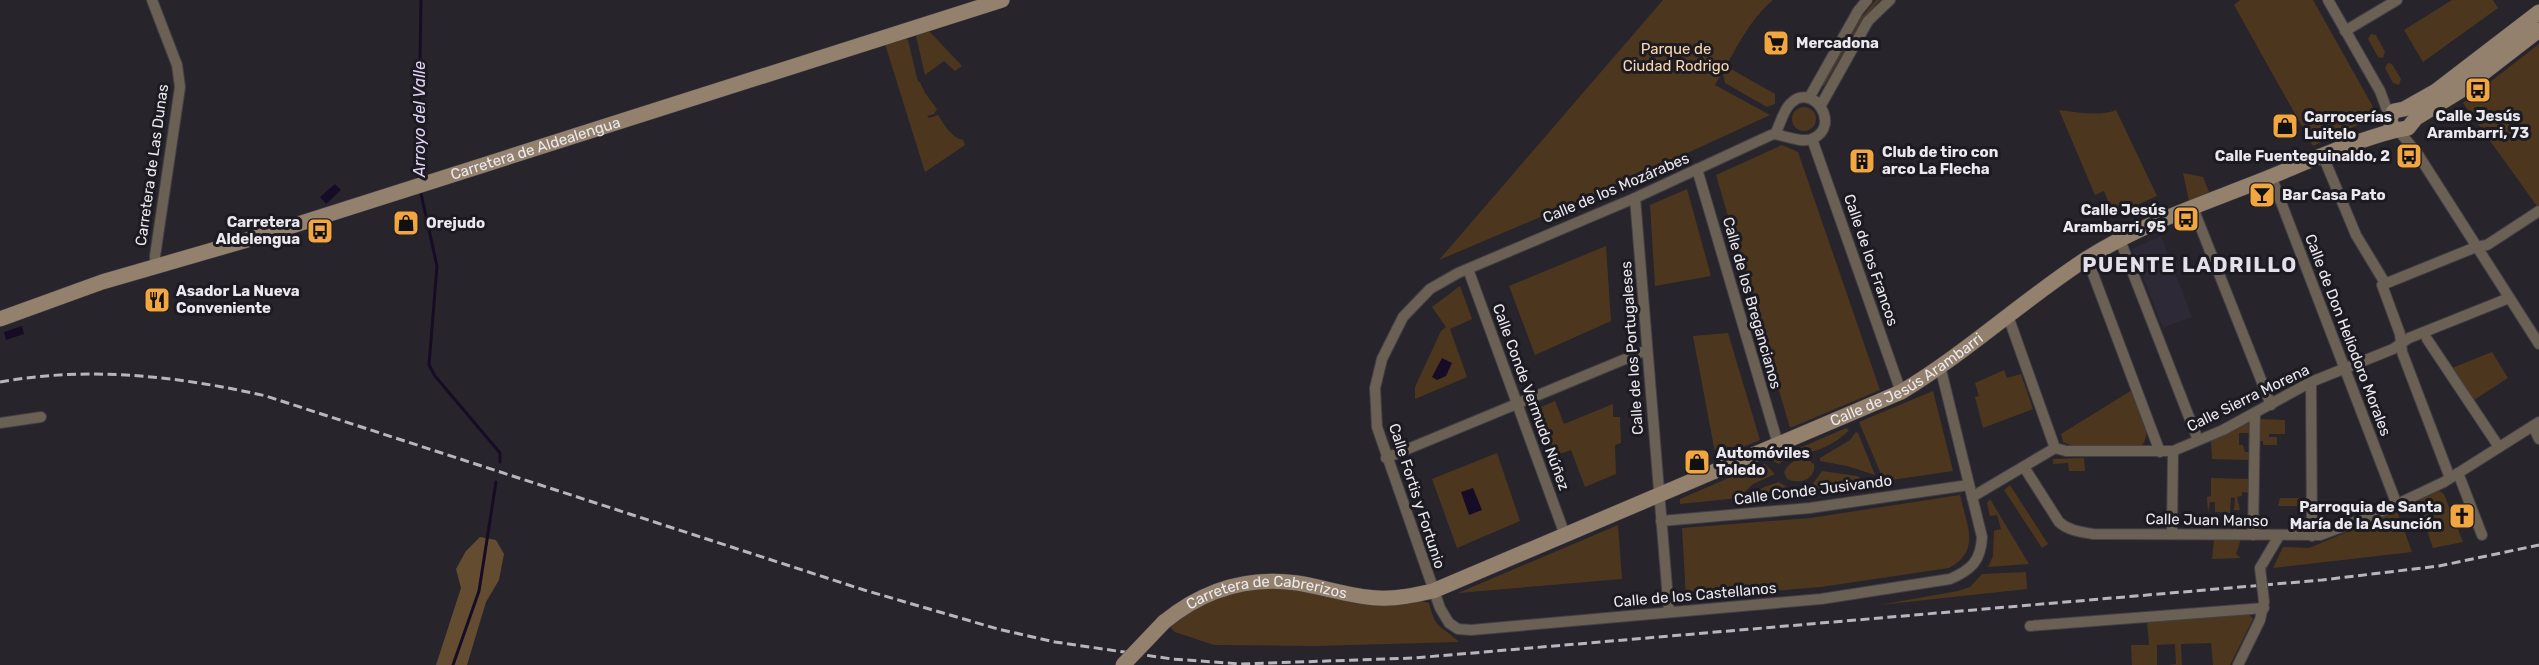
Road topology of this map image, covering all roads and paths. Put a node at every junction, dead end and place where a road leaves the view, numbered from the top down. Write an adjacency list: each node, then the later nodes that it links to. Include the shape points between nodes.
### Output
1 (152, 0): 26 (street, Carretera de Las Dunas, via 177,65 180,87)
2 (1002, 0): 26 (main road, Carretera de Aldealengua)
3 (1867, 0): 10 (street)
4 (1890, 0): 11 (street, via 1868,21)
5 (2328, 0): 9 (street)
6 (2397, 0): 9 (street)
7 (2539, 12): 13 (main road, Calle de Jesús Arambarri)
8 (2539, 30): 13 (main road, Calle de Jesús Arambarri, via 2460,91)
9 (2345, 31): 13 (street)
10 (1809, 98): 11 (street); 12 (street, via 1789,104)
11 (1821, 105): 16 (street, via 1825,124)
12 (1784, 117): 14 (street); 15 (street, via 1786,129)
13 (2400, 121): 17 (main road, Calle de Jesús Arambarri); 24 (street)
14 (1775, 134): 15 (street); 18 (street, Calle de los Mozárabes)
15 (1794, 137): 16 (street)
16 (1812, 139): 39 (street, Calle de los Francos)
17 (2323, 156): 19 (main road, Calle de Jesús Arambarri); 28 (street, via 2356,235)
18 (1697, 169): 20 (street, Calle de los Mozárabes); 49 (street, Calle de los Bregancianos)
19 (2271, 177): 21 (main road, Calle de Jesús Arambarri); 37 (street, Calle de Don Heliodoro Morales)
20 (1635, 198): 27 (street, Calle de los Mozárabes); 35 (street, Calle de los Portugaleses)
21 (2193, 208): 23 (main road, Calle de Jesús Arambarri); 41 (street)
22 (2539, 211): 24 (street, via 2487,245)
23 (2120, 240): 25 (main road, Calle de Jesús Arambarri); 48 (street)
24 (2476, 247): 28 (street); 29 (street)
25 (2087, 258): 30 (main road, Calle de Jesús Arambarri); 46 (street)
26 (156, 267): 31 (main road, Carretera de Aldealengua)
27 (1468, 268): 40 (street, Calle Conde Vermudo Núñez); 55 (street, Calle Fortis y Fortunio, via 1423,295 1402,317 1386,351 1375,388 1377,427)
28 (2384, 284): 34 (street)
29 (2509, 298): 32 (street); 34 (street, Calle Sierra Morena)
30 (2008, 316): 36 (main road, Calle de Jesús Arambarri); 51 (street)
31 (0, 319)
32 (2538, 338)
33 (2427, 339): 50 (street)
34 (2401, 343): 37 (street, Calle Sierra Morena); 57 (street)
35 (1647, 350): 40 (street); 59 (street, Calle de los Portugaleses)
36 (1940, 366): 39 (main road, Calle de Jesús Arambarri); 58 (street)
37 (2344, 369): 38 (street, Calle Sierra Morena); 61 (street, Calle de Don Heliodoro Morales)
38 (2311, 382): 41 (street, Calle Sierra Morena); 67 (street)
39 (1901, 392): 49 (main road, Calle de Jesús Arambarri)
40 (1517, 402): 55 (street); 64 (street, Calle Conde Vermudo Núñez)
41 (2271, 405): 42 (street, Calle Sierra Morena)
42 (2255, 413): 48 (street, Calle Sierra Morena); 65 (street)
43 (41, 417): 44 (street)
44 (0, 423)
45 (2536, 424): 47 (street); 50 (street, Calle Juan Manso)
46 (2150, 429): 53 (street, via 2150,440); 54 (street)
47 (2539, 439)
48 (2199, 440): 52 (street, Calle Sierra Morena)
49 (1778, 444): 59 (main road, Calle de Jesús Arambarri)
50 (2499, 447): 57 (street, Calle Juan Manso)
51 (2055, 448): 53 (street, Calle Sierra Morena); 56 (street)
52 (2173, 451): 54 (street, Calle Sierra Morena); 63 (street)
53 (2142, 452): 54 (street, Calle Sierra Morena)
54 (2160, 452)
55 (1386, 458): 69 (street, Calle Fortis y Fortunio)
56 (2024, 467): 60 (street); 63 (street, Calle Juan Manso, via 2059,522 2067,528 2093,534)
57 (2454, 476): 61 (street, Calle Juan Manso); 68 (street)
58 (1969, 485): 60 (street); 62 (street, Calle Conde Jusivando, via 1810,508)
59 (1659, 494): 62 (street, Calle de los Portugaleses); 64 (main road, Calle de Jesús Arambarri)
60 (1972, 497): 71 (street, Calle de los Castellanos, via 1982,549 1976,563 1950,579 1821,599)
61 (2397, 505): 67 (street, Calle Juan Manso)
62 (1661, 521): 71 (street, Calle de los Portugaleses)
63 (2172, 534): 65 (street, Calle Juan Manso)
64 (1565, 535): 69 (main road, Calle de Jesús Arambarri)
65 (2253, 535): 66 (street, Calle Juan Manso)
66 (2279, 536): 67 (street, Calle Juan Manso); 70 (street, bridge, via 2260,568)
67 (2312, 536)
68 (2482, 536)
69 (1433, 591): 71 (street, Calle de los Castellanos, via 1449,623 1458,629); 73 (main road, Carretera de Cabrerizos, bridge, via 1379,598 1297,583 1248,583 1212,592 1184,605)
70 (2264, 604): 72 (street); 74 (street)
71 (1669, 612)
72 (2031, 626)
73 (1123, 665)
74 (2238, 665)

